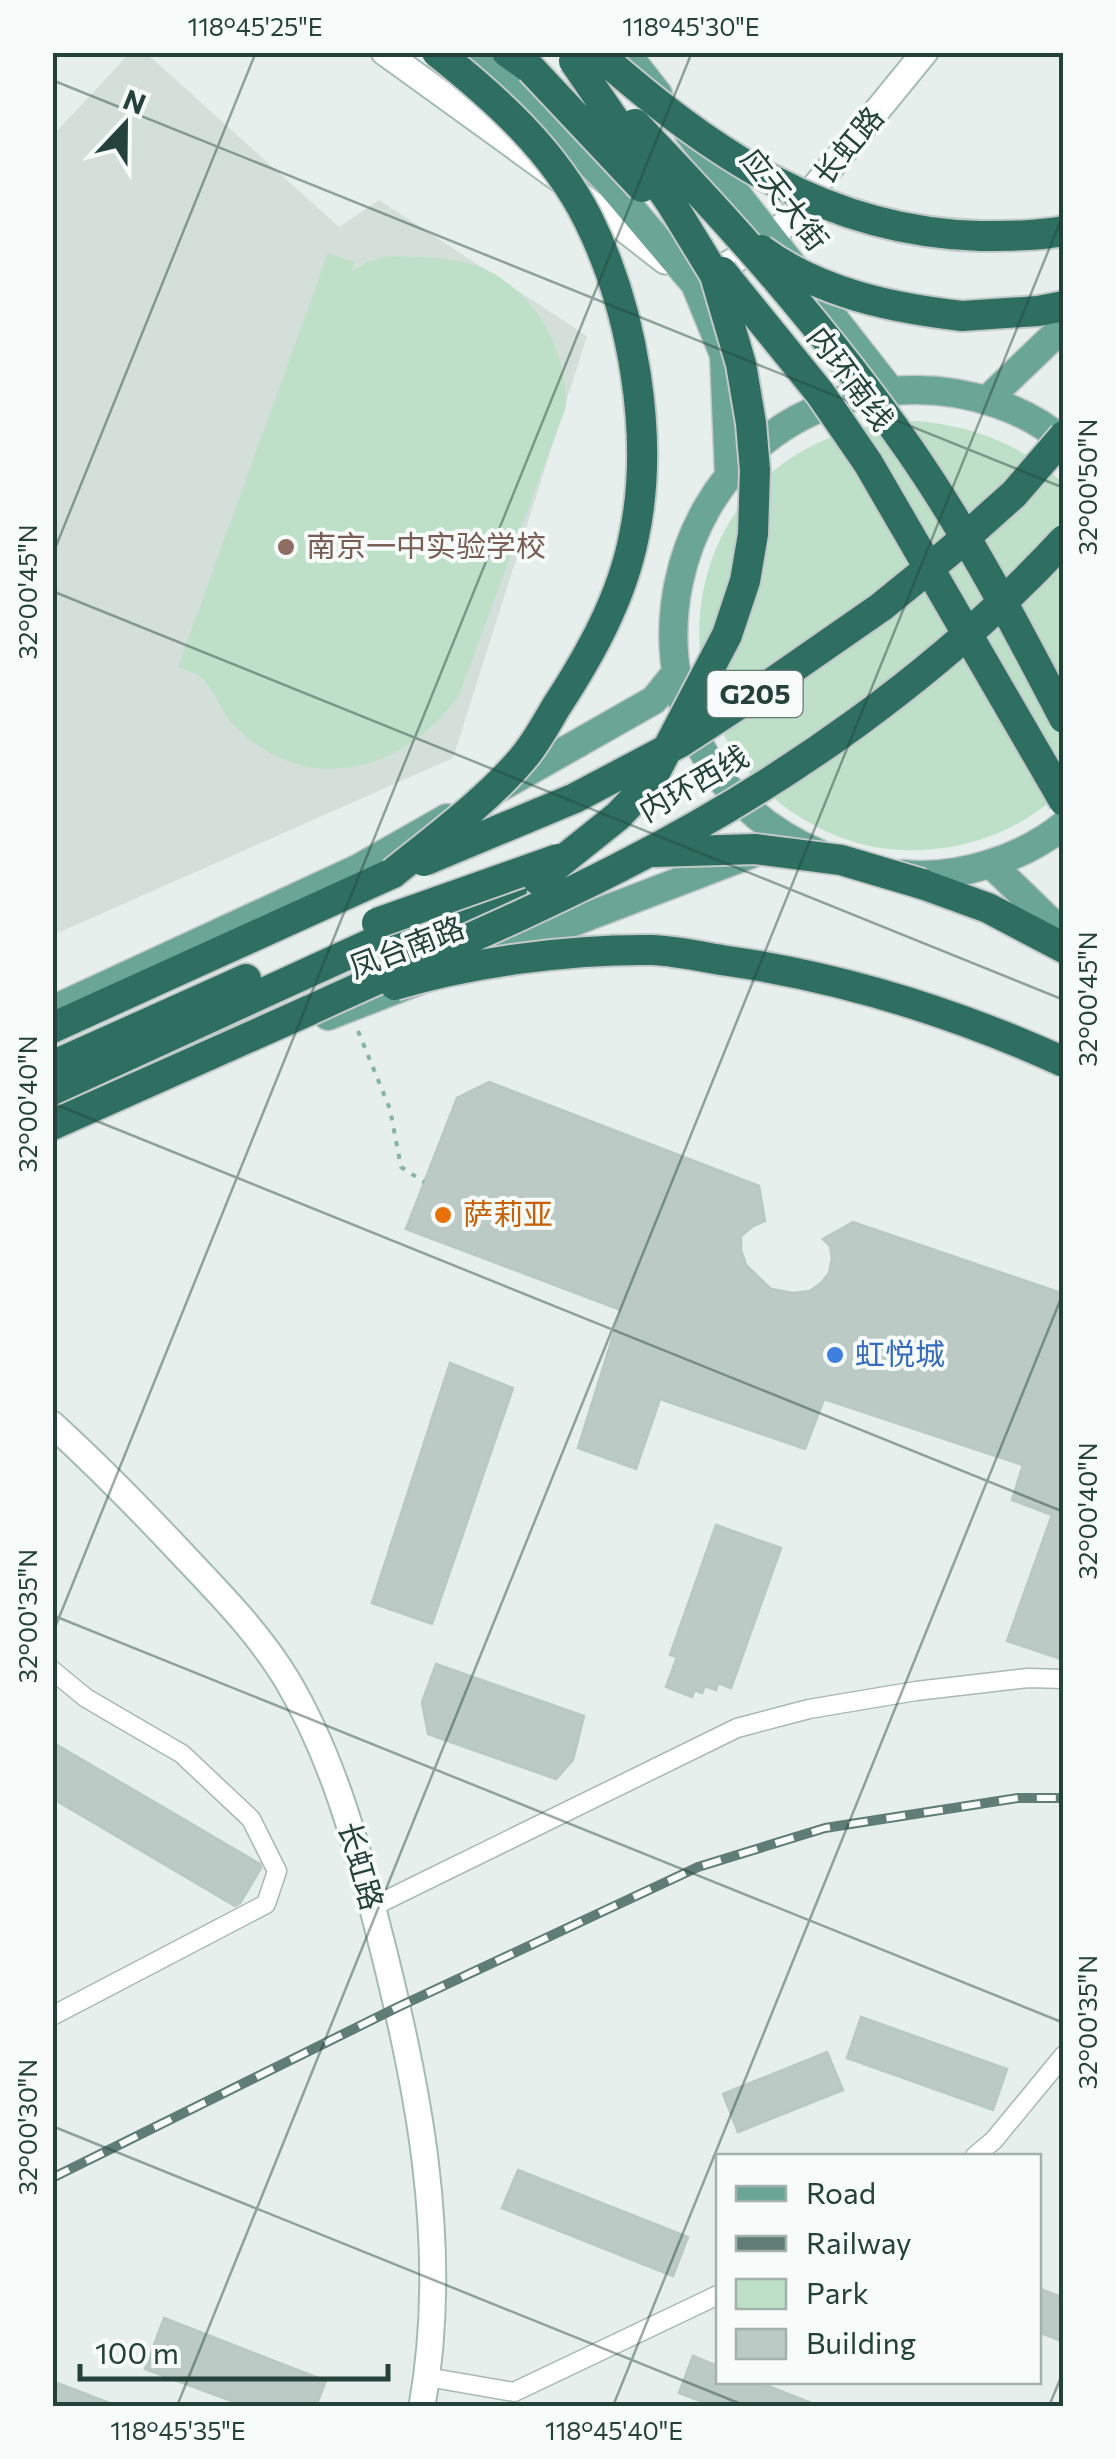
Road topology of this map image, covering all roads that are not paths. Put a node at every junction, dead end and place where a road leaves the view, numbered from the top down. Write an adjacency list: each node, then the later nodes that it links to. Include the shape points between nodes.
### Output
1 (384, 52): 10 (street)
2 (438, 52): 24 (highway, bridge, via 540,146 588,218 636,373 642,458 634,536 610,613 567,690 523,758)
3 (470, 52): 10 (main road, via 607,180)
4 (624, 52): 9 (main road, 应天大街)
5 (925, 52): 9 (street, 长虹路)
6 (577, 55): 8 (highway, bridge, via 734,158 821,205 943,235); 19 (highway, 内环南线, bridge, via 729,222 909,448); 31 (highway, bridge, via 715,275 751,423 756,470 745,581 727,635 680,730 650,782 618,816 538,880 379,940)
7 (519, 61): 11 (highway, bridge, via 607,122 681,191 772,258 841,292 962,316); 20 (highway, 内环南线, bridge, via 712,259 820,393 868,462)
8 (1064, 231)
9 (772, 238): 10 (street, 长虹路); 13 (main road, 应天大街)
10 (695, 284): 16 (main road, via 724,355)
11 (1064, 306)
12 (1064, 326): 14 (main road)
13 (890, 390): 14 (main road); 16 (main road, via 802,417)
14 (988, 400): 15 (main road)
15 (1064, 439): 24 (highway, 内环西线 / G205, bridge, via 1014,494 881,607 681,742 575,798)
16 (729, 474): 18 (main road, via 699,519 680,568 671,621)
17 (1064, 540): 27 (highway, 内环西线, bridge, via 912,680 804,760 622,866)
18 (675, 674): 22 (main road, via 696,740 735,796); 26 (main road, via 654,700 359,868)
19 (1064, 718)
20 (1064, 801)
21 (1064, 824): 23 (main road)
22 (788, 840): 23 (main road, via 852,868 922,876); 32 (main road, 凤台南路)
23 (991, 864): 25 (main road, via 1052,922)
24 (393, 873): 28 (highway, G205)
25 (1064, 944): 30 (highway, bridge, via 988,908 841,860 754,848 558,858 377,922)
26 (52, 1010)
27 (310, 1010): 29 (highway, bridge, via 414,980 511,962 654,950 804,972 943,1012); 32 (highway)
28 (52, 1028)
29 (1064, 1062)
30 (52, 1066)
31 (52, 1090)
32 (52, 1126)
33 (52, 1424): 36 (street, 长虹路, via 231,1605 286,1677 337,1786)
34 (52, 1670): 37 (street, via 86,1698 182,1754 251,1819 277,1871 266,1904)
35 (1064, 1679): 36 (street, via 916,1691 809,1708 737,1728)
36 (372, 1907): 41 (street, 长虹路, via 423,2132 433,2267)
37 (52, 2016)
38 (1064, 2054): 39 (street)
39 (976, 2154)
40 (716, 2295): 42 (street)
41 (427, 2377): 42 (street); 43 (street, 长虹路)
42 (512, 2400)
43 (422, 2406)

